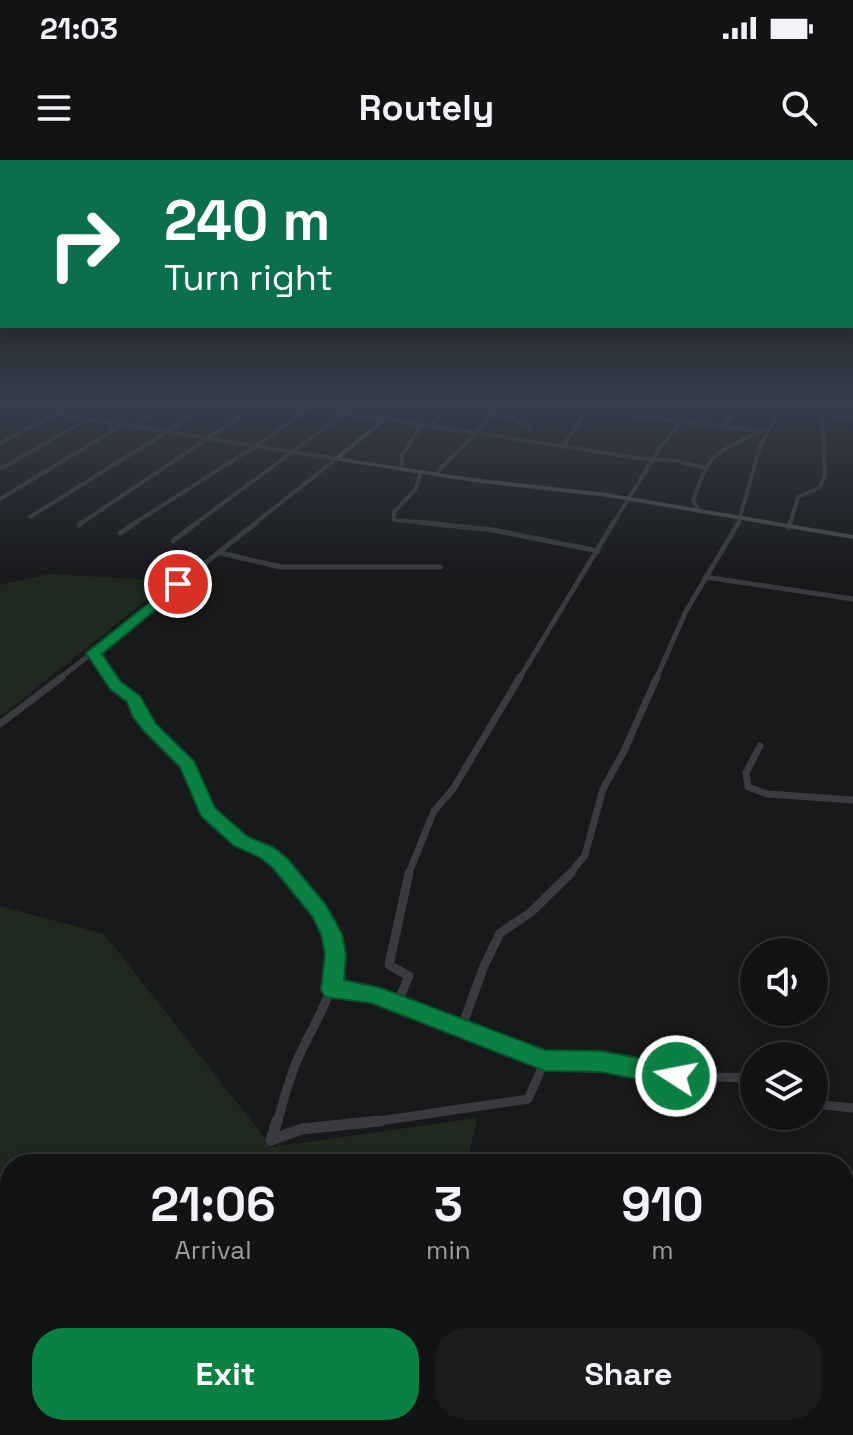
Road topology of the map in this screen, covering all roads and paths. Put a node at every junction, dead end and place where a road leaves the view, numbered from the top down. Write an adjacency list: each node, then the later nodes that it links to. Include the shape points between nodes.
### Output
1 (63, 460): 20 (street)
2 (122, 460): 22 (street)
3 (175, 460): 24 (street)
4 (233, 460): 26 (street)
5 (282, 460): 28 (street)
6 (334, 460): 30 (street)
7 (346, 460): 16 (street)
8 (402, 460): 16 (street)
9 (447, 460): 18 (street)
10 (652, 460): 19 (street)
11 (666, 460): 15 (street)
12 (709, 460): 15 (street)
13 (757, 460): 23 (street)
14 (824, 460): 25 (street, via 819,488 798,497)
15 (704, 468): 21 (street, via 693,501)
16 (401, 469): 17 (street)
17 (421, 472): 18 (street); 29 (street, via 394,520 493,530)
18 (436, 474): 19 (street)
19 (628, 498): 21 (street); 29 (street)
20 (0, 499)
21 (699, 510): 23 (street)
22 (30, 517)
23 (742, 518): 25 (street); 32 (street)
24 (79, 525)
25 (789, 527): 27 (street)
26 (120, 533)
27 (853, 535)
28 (173, 541)
29 (598, 551): 39 (street, via 495,723 434,811 408,875 391,947 389,965 409,976)
30 (221, 553): 31 (street, via 281,567); 34 (street)
31 (440, 567)
32 (705, 577): 33 (street); 40 (street, via 603,789 585,855 562,884 500,933)
33 (853, 599)
34 (94, 653): 35 (street); 38 (street, via 115,685 134,700 141,717 188,765 207,811 241,841 280,863 319,911 332,934)
35 (0, 724)
36 (760, 746): 37 (street, via 746,773 748,787 767,794)
37 (853, 800)
38 (332, 990): 39 (street, via 350,989); 41 (street, via 296,1063 271,1140 302,1129 528,1099)
39 (397, 1004): 40 (street)
40 (461, 1029): 41 (street)
41 (545, 1061): 42 (street)
42 (740, 1078)
43 (828, 1105): 44 (street)
44 (853, 1108)

